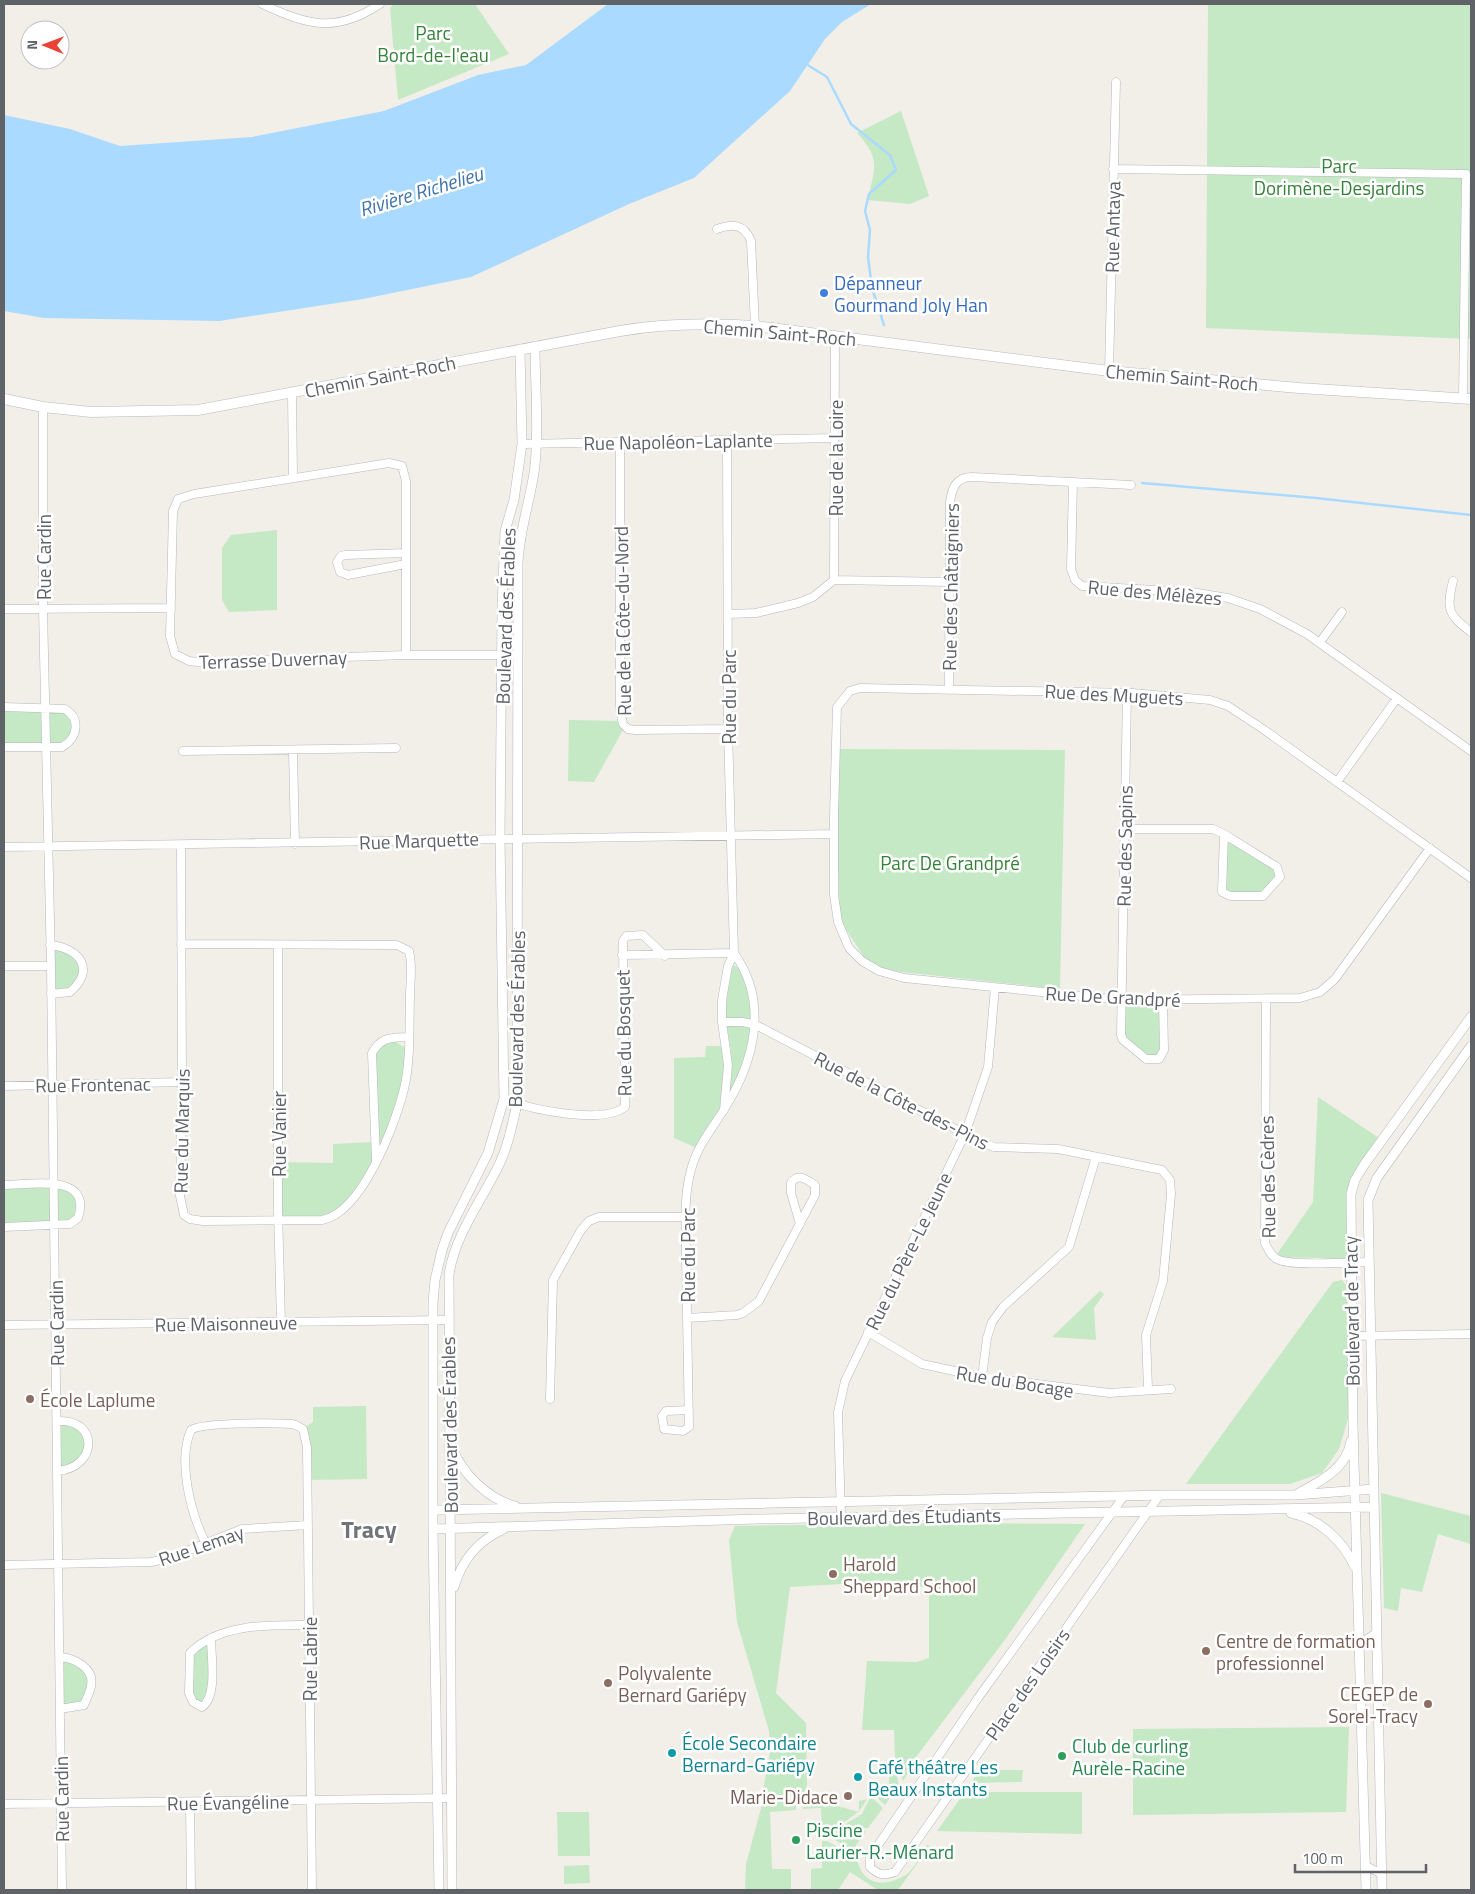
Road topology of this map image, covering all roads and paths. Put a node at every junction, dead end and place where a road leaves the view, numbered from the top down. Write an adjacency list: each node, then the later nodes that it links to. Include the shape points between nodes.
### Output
1 (262, 4): 2 (street, via 314,24 348,20)
2 (380, 4)
3 (1116, 82): 4 (street, Rue Antaya)
4 (1114, 170): 10 (street, Rue Antaya); 13 (street, via 1466,174)
5 (716, 229): 6 (street, via 735,225 748,234)
6 (754, 326): 7 (main road, Chemin Saint-Roch); 8 (main road, Chemin Saint-Roch, via 656,326)
7 (835, 337): 10 (main road, Chemin Saint-Roch); 15 (street, Rue de la Loire)
8 (535, 346): 9 (main road, Chemin Saint-Roch); 19 (street, Boulevard des Érables)
9 (520, 349): 11 (main road, Chemin Saint-Roch); 18 (street, Boulevard des Érables)
10 (1108, 371): 13 (main road, Chemin Saint-Roch)
11 (292, 393): 14 (main road, Chemin Saint-Roch, via 175,412 100,412); 20 (street)
12 (4, 399): 14 (main road, Chemin Saint-Roch)
13 (1467, 399)
14 (43, 407): 30 (street, Rue Cardin)
15 (835, 438): 17 (street, Rue Napoléon-Laplante); 25 (street, Rue de la Loire)
16 (620, 441): 17 (street, Rue Napoléon-Laplante); 19 (street, Rue Napoléon-Laplante); 43 (street, Rue de la Côte-du-Nord, via 620,711 623,724 635,730)
17 (727, 441): 32 (street, Rue du Parc)
18 (522, 444): 19 (street, Rue Napoléon-Laplante); 37 (street, Boulevard des Érables, via 514,500 505,531)
19 (536, 444): 36 (street, Boulevard des Érables, via 530,495 518,541)
20 (293, 478): 23 (street, Terrasse Duvernay, via 389,463 402,466 406,481); 28 (street, Terrasse Duvernay, via 178,499 173,511)
21 (1073, 482): 22 (street, Rue des Châtaigniers); 27 (street, Rue des Châtaigniers, via 972,477 956,482 950,502); 34 (street, Rue des Mélèzes, via 1071,569 1078,584 1191,592 1228,598 1273,615)
22 (1131, 485)
23 (406, 553): 24 (street, Terrasse Duvernay); 24 (street, via 345,555 340,556 337,562 340,572 348,576)
24 (406, 564): 35 (street, Terrasse Duvernay)
25 (834, 580): 27 (street); 32 (street, via 798,603)
26 (1452, 581): 33 (street, via 1451,613)
27 (951, 582): 38 (street, Rue des Châtaigniers)
28 (172, 608): 30 (street); 35 (street, Terrasse Duvernay, via 170,636 175,654 189,661)
29 (4, 609): 30 (street)
30 (43, 609): 42 (street, Rue Cardin)
31 (1342, 612): 34 (street)
32 (728, 614): 43 (street, Rue du Parc)
33 (1471, 632)
34 (1320, 642): 40 (street, Rue des Mélèzes)
35 (406, 655): 37 (street, Terrasse Duvernay)
36 (517, 655): 37 (street, Terrasse Duvernay); 56 (street, Boulevard des Érables)
37 (502, 656): 55 (street, Boulevard des Érables)
38 (950, 690): 39 (street, Rue des Muguets); 52 (street, Rue des Muguets, via 860,688 842,698 835,731)
39 (1127, 693): 50 (street, Rue des Muguets, via 1210,700 1228,706); 51 (street, Rue des Sapins)
40 (1397, 698): 49 (street, Rue des Mélèzes); 50 (street)
41 (4, 707): 42 (street)
42 (45, 708): 45 (street, Rue Cardin); 45 (street, via 65,708 73,714 76,726 66,745)
43 (728, 729): 54 (street, Rue du Parc)
44 (4, 747): 45 (street)
45 (46, 748): 60 (street, Rue Cardin)
46 (396, 748): 48 (street)
47 (183, 750): 48 (street)
48 (293, 750): 57 (street)
49 (1471, 751)
50 (1337, 782): 61 (street, Rue des Muguets)
51 (1124, 829): 53 (street, via 1213,829); 74 (street, Rue des Sapins)
52 (834, 834): 54 (street, Rue Marquette); 71 (street, Rue De Grandpré, via 834,895 838,922 849,948 862,961 879,971 904,978)
53 (1224, 834): 53 (street, via 1222,892 1230,896 1263,896 1280,877 1277,867)
54 (730, 835): 56 (street, Rue Marquette); 66 (street, Rue du Parc)
55 (500, 838): 56 (street, Rue Marquette); 57 (street, Rue Marquette); 86 (street, Boulevard des Érables)
56 (519, 838): 87 (street, Boulevard des Érables)
57 (295, 844): 58 (street, Rue Marquette)
58 (181, 846): 60 (street, Rue Marquette); 63 (street, Rue du Marquis)
59 (4, 847): 60 (street, Rue Marquette)
60 (48, 847): 64 (street, Rue Cardin)
61 (1430, 848): 62 (street, Rue des Muguets); 73 (street, Rue De Grandpré, via 1335,979 1310,996)
62 (1471, 878)
63 (181, 944): 65 (street, Rue du Marquis); 82 (street, Rue du Marquis)
64 (50, 945): 70 (street, Rue Cardin); 72 (street, via 72,950 83,967 78,984 70,992)
65 (278, 946): 79 (street, Rue du Marquis, via 397,945 406,948 411,956); 95 (street, Rue Vanier)
66 (734, 953): 68 (street, Rue du Bosquet); 77 (street, Rue du Parc, via 724,984); 78 (street, Rue du Parc, via 743,966 754,998)
67 (622, 955): 68 (street, Rue du Bosquet); 68 (street, Rue du Bosquet, via 626,936 636,934 647,938); 87 (street, Rue du Bosquet, via 624,1107 605,1114 574,1115)
68 (665, 956)
69 (4, 966): 70 (street)
70 (51, 966): 72 (street, Rue Cardin)
71 (995, 988): 74 (street, Rue De Grandpré); 89 (street, Rue du Père-Le Jeune, via 988,1067)
72 (51, 994): 83 (street, Rue Cardin)
73 (1266, 999): 75 (street, Rue De Grandpré); 99 (street, Rue des Cèdres, via 1265,1243 1279,1260)
74 (1121, 1000): 75 (street, Rue De Grandpré); 75 (street, Rue des Sapins, via 1123,1040 1146,1060 1159,1059 1164,1050)
75 (1163, 1000)
76 (1471, 1017): 81 (street, Boulevard de Tracy)
77 (722, 1022): 78 (street, Rue de la Côte-des-Pins); 88 (street, Rue du Parc, via 728,1065)
78 (756, 1025): 88 (street, Rue du Parc, via 752,1049); 89 (street, Rue de la Côte-des-Pins)
79 (409, 1037): 91 (street, Rue du Marquis, via 404,1089); 91 (street, Rue du Marquis, via 385,1038 372,1053)
80 (1471, 1046): 85 (street, Boulevard de Tracy)
81 (1429, 1077): 85 (street); 99 (street, Boulevard de Tracy, via 1355,1180 1350,1202)
82 (182, 1082): 83 (street, Rue Frontenac); 95 (street, Rue du Marquis, via 180,1196 184,1215 204,1222)
83 (52, 1085): 84 (street, Rue Frontenac); 92 (street, Rue Cardin)
84 (4, 1086)
85 (1442, 1086): 100 (street, Boulevard de Tracy, via 1372,1185 1368,1200)
86 (504, 1099): 87 (street, Rue du Bosquet); 102 (street, Boulevard des Érables, via 488,1153 442,1250 435,1280)
87 (517, 1104): 103 (street, Boulevard des Érables, via 499,1165 452,1261)
88 (724, 1110): 94 (street, Rue du Parc, via 697,1150 688,1184)
89 (966, 1134): 90 (street, Rue de la Côte-des-Pins, via 994,1147 1050,1148); 107 (street, Rue du Père-Le Jeune)
90 (1096, 1157): 111 (street, via 1068,1247 1003,1307 992,1322); 112 (street, Rue de la Côte-des-Pins, via 1162,1170 1170,1180 1164,1273 1146,1335)
91 (376, 1162): 95 (street, Rue du Marquis, via 364,1185 338,1214 322,1220)
92 (54, 1184): 93 (street); 97 (street, Rue Cardin); 97 (street, via 69,1186 80,1197 78,1218 70,1224)
93 (4, 1185)
94 (686, 1216): 101 (street, Rue du Parc); 114 (street, via 599,1217 589,1221 581,1230 553,1280)
95 (278, 1220): 104 (street, Rue Vanier)
96 (800, 1224): 96 (street, via 816,1188 802,1177 791,1183); 101 (street, via 759,1301 737,1315)
97 (54, 1226): 98 (street); 106 (street, Rue Cardin)
98 (4, 1227)
99 (1351, 1262): 100 (street, Rue des Cèdres); 110 (street, Boulevard de Tracy)
100 (1369, 1262): 109 (street, Boulevard de Tracy)
101 (687, 1318): 115 (street, Rue du Parc)
102 (432, 1320): 103 (street, Rue Maisonneuve); 104 (street, Rue Maisonneuve); 129 (street, Boulevard des Érables)
103 (448, 1320): 118 (street, Boulevard des Érables)
104 (281, 1323): 106 (street, Rue Maisonneuve)
105 (4, 1325): 106 (street, Rue Maisonneuve)
106 (55, 1325): 116 (street, Rue Cardin)
107 (868, 1332): 111 (street, Rue du Bocage, via 922,1364); 125 (street, Rue du Père-Le Jeune, via 845,1381 838,1412)
108 (1471, 1334): 109 (street)
109 (1371, 1335): 110 (street); 120 (street, Boulevard de Tracy)
110 (1352, 1336): 117 (street, Boulevard de Tracy)
111 (982, 1378): 112 (street, Rue du Bocage, via 1109,1393)
112 (1148, 1389): 113 (street, Rue du Bocage)
113 (1171, 1389)
114 (550, 1399)
115 (689, 1410)
116 (58, 1421): 119 (street, Rue Cardin); 119 (street, via 79,1424 88,1441 80,1464)
117 (1353, 1426): 121 (street, Boulevard de Tracy); 122 (street, via 1350,1445 1339,1466)
118 (449, 1438): 126 (street, via 455,1456 474,1481 499,1500); 130 (street, Boulevard des Érables)
119 (58, 1471): 140 (street, Rue Cardin)
120 (1374, 1489): 121 (street, Boulevard des Étudiants); 128 (street, Boulevard de Tracy)
121 (1355, 1490): 122 (street, Boulevard des Étudiants); 127 (street, Boulevard de Tracy)
122 (1295, 1495): 124 (street, Boulevard des Étudiants)
123 (1124, 1496): 124 (street, Boulevard des Étudiants); 125 (street, Boulevard des Étudiants); 133 (street, Place des Loisirs)
124 (1159, 1496): 132 (street, Place des Loisirs)
125 (840, 1502): 126 (street, Boulevard des Étudiants); 134 (street, Rue du Père-Le Jeune)
126 (523, 1508): 130 (street, Boulevard des Étudiants)
127 (1355, 1508): 128 (street, Boulevard des Étudiants); 131 (street, Boulevard des Étudiants); 142 (street, Boulevard de Tracy)
128 (1374, 1508): 145 (street, Boulevard de Tracy)
129 (433, 1510): 130 (street, Boulevard des Étudiants); 138 (street, Boulevard des Érables)
130 (450, 1510): 137 (street, Boulevard des Érables)
131 (1279, 1510): 132 (street, Boulevard des Étudiants); 142 (street, via 1307,1518 1326,1530 1348,1554)
132 (1149, 1511): 133 (street, Boulevard des Étudiants); 133 (street, Place des Loisirs, via 895,1872 876,1873 870,1867 870,1857 978,1698)
133 (1113, 1512): 134 (street, Boulevard des Étudiants)
134 (841, 1517): 136 (street, Boulevard des Étudiants)
135 (308, 1524): 139 (street, Rue Lemay, via 250,1528); 139 (street, Rue Labrie, via 307,1448 303,1429 293,1424 202,1425 191,1430 187,1446 187,1480); 144 (street, Rue Labrie)
136 (508, 1528): 137 (street, Boulevard des Étudiants); 143 (street, via 487,1537 470,1553 456,1578)
137 (450, 1529): 138 (street, Boulevard des Étudiants); 143 (street, Boulevard des Érables)
138 (433, 1530): 150 (street, Boulevard des Érables)
139 (204, 1542): 140 (street, Rue Lemay, via 151,1562)
140 (60, 1564): 141 (street, Rue Lemay); 148 (street, Rue Cardin)
141 (4, 1565)
142 (1357, 1572): 147 (street, Boulevard de Tracy)
143 (452, 1605): 151 (street, Boulevard des Érables)
144 (309, 1625): 146 (street, via 255,1626); 152 (street, Rue Labrie)
145 (1376, 1633): 147 (street); 157 (street, Boulevard de Tracy)
146 (211, 1638): 146 (street, via 212,1692 202,1707 190,1698 190,1653)
147 (1360, 1644): 156 (street, Boulevard de Tracy)
148 (60, 1657): 149 (street, Rue Cardin); 149 (street, via 80,1663 92,1679 84,1705)
149 (60, 1709): 155 (street, Rue Cardin)
150 (438, 1798): 151 (street, Rue Évangéline); 152 (street, Rue Évangéline); 161 (street, Boulevard des Érables)
151 (452, 1798): 162 (street, Boulevard des Érables)
152 (312, 1801): 153 (street, Rue Évangéline); 160 (street, Rue Labrie)
153 (190, 1802): 155 (street, Rue Évangéline); 159 (street)
154 (4, 1804): 155 (street, Rue Évangéline)
155 (61, 1804): 158 (street, Rue Cardin)
156 (1366, 1866): 157 (street); 163 (street, Boulevard de Tracy)
157 (1382, 1874): 164 (street, Boulevard de Tracy)
158 (62, 1890)
159 (191, 1890)
160 (312, 1890)
161 (439, 1890)
162 (452, 1890)
163 (1366, 1890)
164 (1382, 1890)

